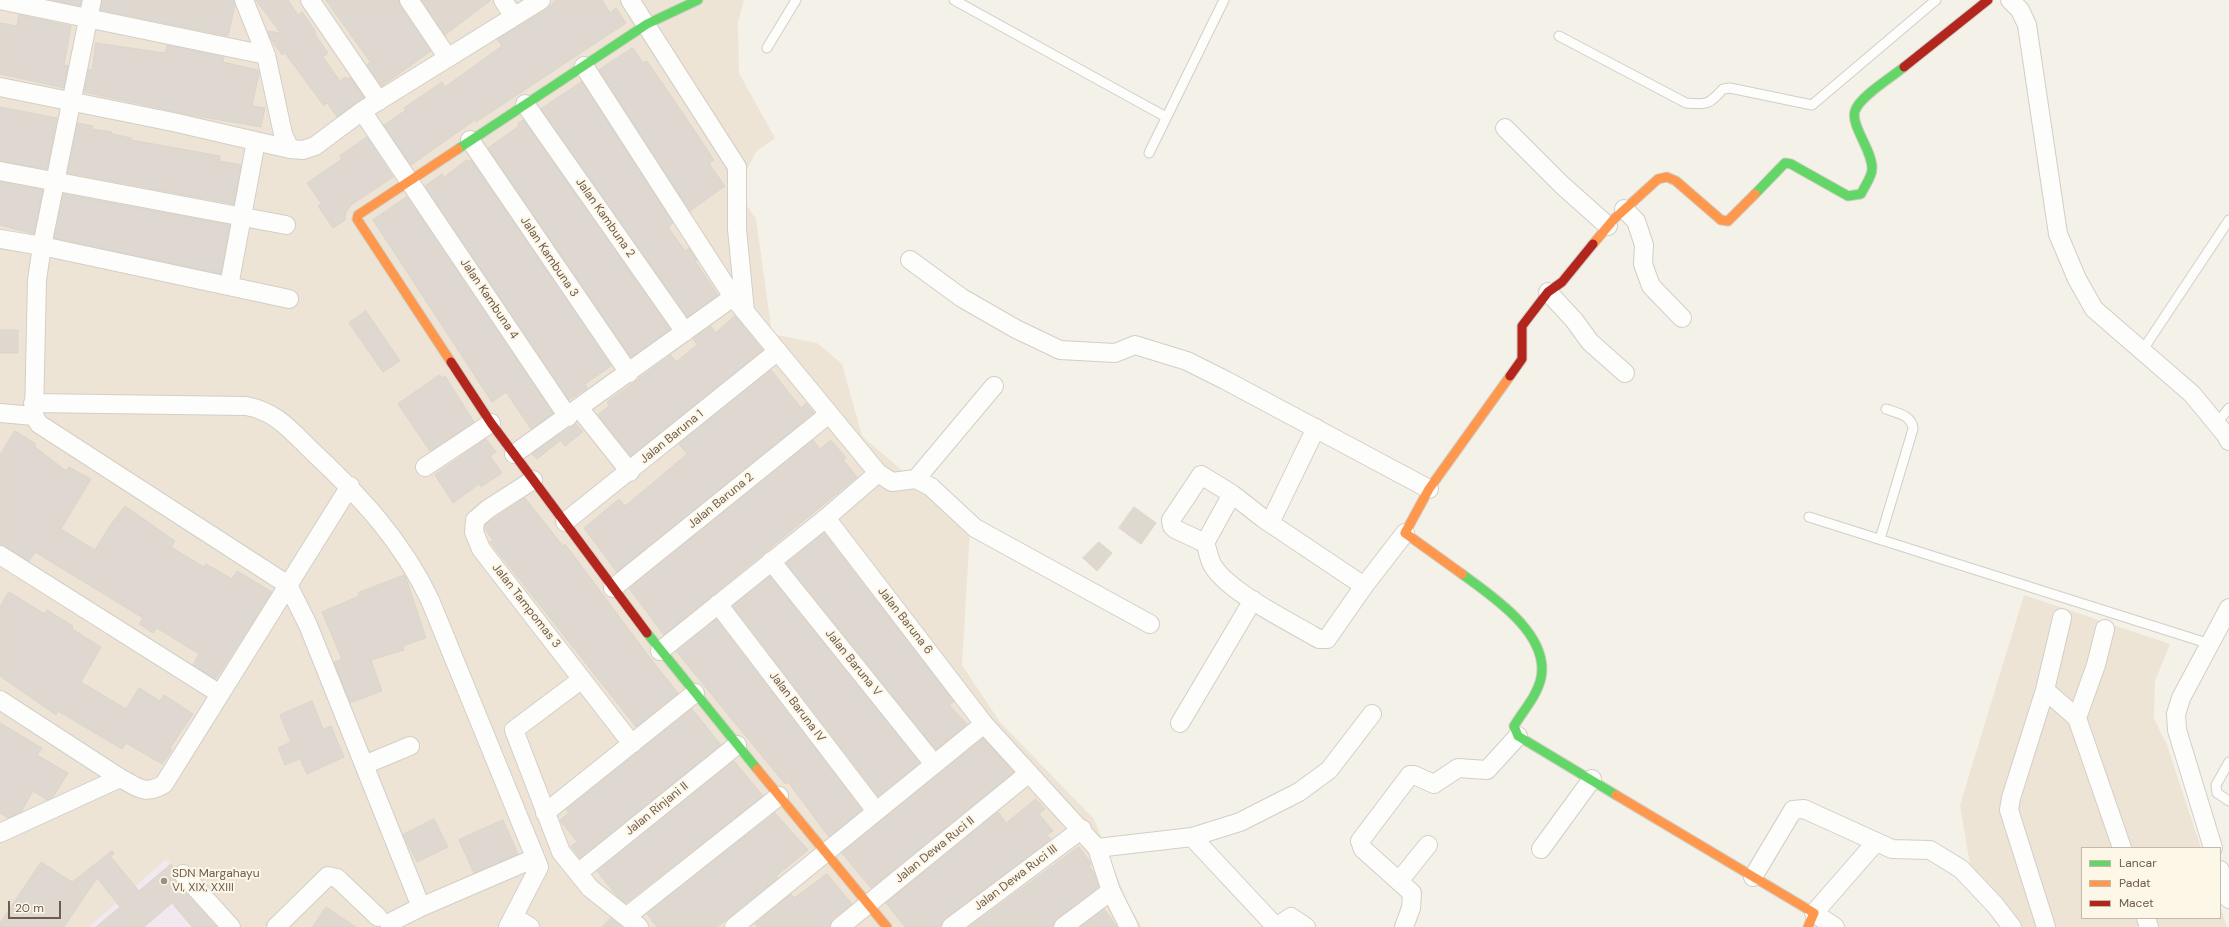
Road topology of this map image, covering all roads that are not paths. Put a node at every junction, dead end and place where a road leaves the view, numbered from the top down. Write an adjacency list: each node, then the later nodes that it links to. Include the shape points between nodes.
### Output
1 (0, 0): 17 (street)
2 (92, 0): 17 (street)
3 (244, 0): 21 (street)
4 (310, 0): 26 (street)
5 (409, 0): 22 (street)
6 (503, 0): 16 (street)
7 (541, 0): 16 (street)
8 (630, 0): 18 (street)
9 (698, 0): 18 (street)
10 (796, 0): 20 (lane)
11 (954, 0): 29 (lane)
12 (1224, 0): 29 (lane)
13 (1936, 0): 19 (lane, via 1812,105 1730,88 1723,89 1713,101 1704,105 1686,103)
14 (1988, 0): 38 (street, via 1860,102 1854,112 1855,122 1870,153 1872,170 1861,194 1848,196 1792,164 1785,163 1728,221 1721,220 1676,181 1667,177 1658,179)
15 (2010, 0): 54 (street, via 2020,10 2028,25 2058,234 2076,279 2094,309)
16 (514, 17): 22 (street)
17 (88, 19): 21 (street); 25 (street)
18 (647, 24): 23 (street); 50 (street, via 737,167 738,262)
19 (1559, 36)
20 (767, 48)
21 (266, 55): 33 (street, via 283,134)
22 (448, 58): 26 (street)
23 (584, 66): 27 (street); 48 (street)
24 (0, 87): 25 (street)
25 (72, 101): 32 (street); 36 (street)
26 (378, 101): 28 (street)
27 (525, 104): 31 (street); 52 (street, Jalan Kambuna 2)
28 (362, 111): 33 (street, via 315,146 303,150); 37 (street, Jalan Kambuna 4)
29 (1166, 117): 34 (lane)
30 (1505, 128): 42 (street, via 1562,185)
31 (470, 140): 37 (street); 55 (street, Jalan Kambuna 3)
32 (256, 141): 33 (street); 39 (street)
33 (290, 149)
34 (1149, 153)
35 (0, 171): 36 (street)
36 (55, 180): 39 (street); 44 (street)
37 (409, 180): 62 (street, Jalan Kambuna 4); 64 (street, via 358,215 357,219)
38 (1624, 209): 42 (street); 51 (street, via 1636,221 1644,245 1643,264 1650,286)
39 (243, 216): 41 (street); 46 (street)
40 (2229, 220): 54 (lane)
41 (286, 225)
42 (1608, 226): 47 (street, via 1562,282)
43 (0, 239): 44 (street)
44 (42, 246): 46 (street); 59 (street, via 37,280)
45 (910, 260): 66 (street, via 962,298 1016,329 1060,350 1115,354 1135,345 1187,362)
46 (229, 286): 49 (street)
47 (1548, 292): 56 (street, via 1590,342); 75 (street, via 1522,326 1522,359)
48 (733, 297): 50 (street); 52 (street)
49 (289, 299)
50 (745, 312): 53 (street)
51 (1682, 318)
52 (685, 332): 55 (street)
53 (778, 351): 63 (street); 70 (street, Jalan Baruna 1)
54 (2142, 351): 65 (street, via 2192,394)
55 (629, 373): 62 (street)
56 (1625, 373)
57 (994, 386): 72 (street)
58 (2229, 408): 65 (lane)
59 (33, 409): 61 (street); 74 (street, via 246,406 264,410 287,426); 86 (street, via 39,424)
60 (1886, 409): 82 (lane, via 1907,417 1912,422 1913,429)
61 (0, 413)
62 (574, 413): 68 (street); 70 (street, Jalan Kambuna 4)
63 (829, 414): 71 (street); 88 (street, Jalan Baruna 2)
64 (491, 423): 68 (street); 69 (street)
65 (2217, 423): 67 (street)
66 (1316, 428): 75 (street); 80 (street)
67 (2229, 441)
68 (514, 454): 73 (street)
69 (425, 467)
70 (630, 472): 79 (street, Jalan Baruna 1)
71 (878, 473): 72 (street, via 894,482); 78 (street)
72 (916, 479): 93 (street, via 931,487 975,528)
73 (533, 480): 79 (street); 97 (street, Jalan Tampomas 3, via 475,520 474,532 481,549)
74 (350, 486): 86 (street); 130 (street, via 376,514 417,572)
75 (1429, 489): 81 (street)
76 (1232, 494): 80 (street); 83 (street); 83 (street, via 1200,475 1171,520 1175,529)
77 (1810, 517): 82 (lane)
78 (826, 518): 85 (street); 105 (street, Jalan Baruna 6)
79 (564, 522): 88 (street)
80 (1270, 523): 87 (street)
81 (1406, 533): 87 (street); 106 (street, via 1500,602 1528,632 1542,670 1541,679 1514,726)
82 (1880, 539): 95 (lane)
83 (1205, 543): 89 (street, via 1211,565 1219,576)
84 (0, 555): 100 (street)
85 (771, 561): 90 (street); 111 (street, Jalan Baruna V)
86 (288, 585): 100 (street); 112 (street, via 308,625)
87 (1364, 586): 89 (street, via 1323,640)
88 (613, 588): 96 (street)
89 (1253, 600): 104 (street)
90 (718, 604): 96 (street); 118 (street, Jalan Baruna IV)
91 (2229, 608): 95 (street)
92 (2062, 618): 98 (street)
93 (1150, 624)
94 (2105, 630): 103 (street, via 2096,665)
95 (2210, 644): 126 (street, via 2181,698 2176,714 2177,730)
96 (660, 651): 99 (street)
97 (582, 679): 107 (street, Jalan Tampomas 3); 119 (street, via 514,730)
98 (2045, 690): 103 (street); 158 (street, via 2009,810)
99 (695, 693): 107 (street); 108 (street)
100 (220, 694): 114 (street, via 164,784 146,792)
101 (0, 700): 114 (street)
102 (1372, 714): 122 (street, via 1329,770 1299,792 1240,822)
103 (2077, 718): 125 (street)
104 (1180, 723)
105 (984, 724): 111 (street); 113 (street, Jalan Baruna 6)
106 (1518, 736): 115 (street); 135 (street, via 1487,770 1458,768 1434,784 1410,775 1360,842 1363,849)
107 (632, 744): 119 (street)
108 (737, 745): 116 (street); 131 (street, Jalan Rinjani II)
109 (410, 746): 112 (street)
110 (2229, 762): 117 (lane, via 2216,785 2217,793)
111 (934, 764): 118 (street)
112 (364, 765): 139 (street)
113 (1029, 773): 120 (street, Jalan Baruna 6); 138 (street, Jalan Dewa Ruci II)
114 (120, 778): 121 (street)
115 (1592, 779): 128 (street); 134 (street)
116 (779, 796): 129 (street); 142 (street)
117 (2229, 801)
118 (876, 811): 129 (street)
119 (545, 813): 131 (street, via 561,852)
120 (1082, 828): 127 (street, Jalan Baruna 6); 150 (street, Jalan Dewa Ruci III)
121 (0, 833)
122 (1192, 837): 127 (street); 153 (street)
123 (1876, 842): 134 (street, via 1804,809 1792,810); 140 (street); 157 (street, via 1892,849 1930,850 1962,869 1995,904)
124 (1428, 845): 135 (street)
125 (2122, 847)
126 (2213, 847)
127 (1097, 848): 136 (street, Jalan Baruna 6)
128 (1541, 849)
129 (825, 852): 138 (street); 147 (street)
130 (537, 862): 139 (street); 141 (street)
131 (578, 873): 142 (street, via 590,888)
132 (2221, 873): 137 (street)
133 (183, 874): 144 (street)
134 (1753, 877): 140 (street)
135 (1398, 881): 155 (street, via 1412,893 1411,908)
136 (1111, 891): 151 (street); 152 (street, Jalan Baruna 6)
137 (2229, 899)
138 (868, 904): 148 (street, Jalan Dewa Ruci II); 149 (street)
139 (421, 907): 143 (street)
140 (1811, 920): 156 (street)
141 (511, 922): 146 (street)
142 (633, 922)
143 (384, 923): 145 (street, via 337,878 328,876)
144 (231, 927)
145 (276, 927)
146 (530, 927)
147 (734, 927)
148 (840, 927)
149 (887, 927)
150 (951, 927)
151 (1063, 927)
152 (1129, 927)
153 (1276, 927): 154 (street, via 1291,917)
154 (1306, 927)
155 (1404, 927)
156 (1835, 927)
157 (2012, 927)
158 (2046, 927)

